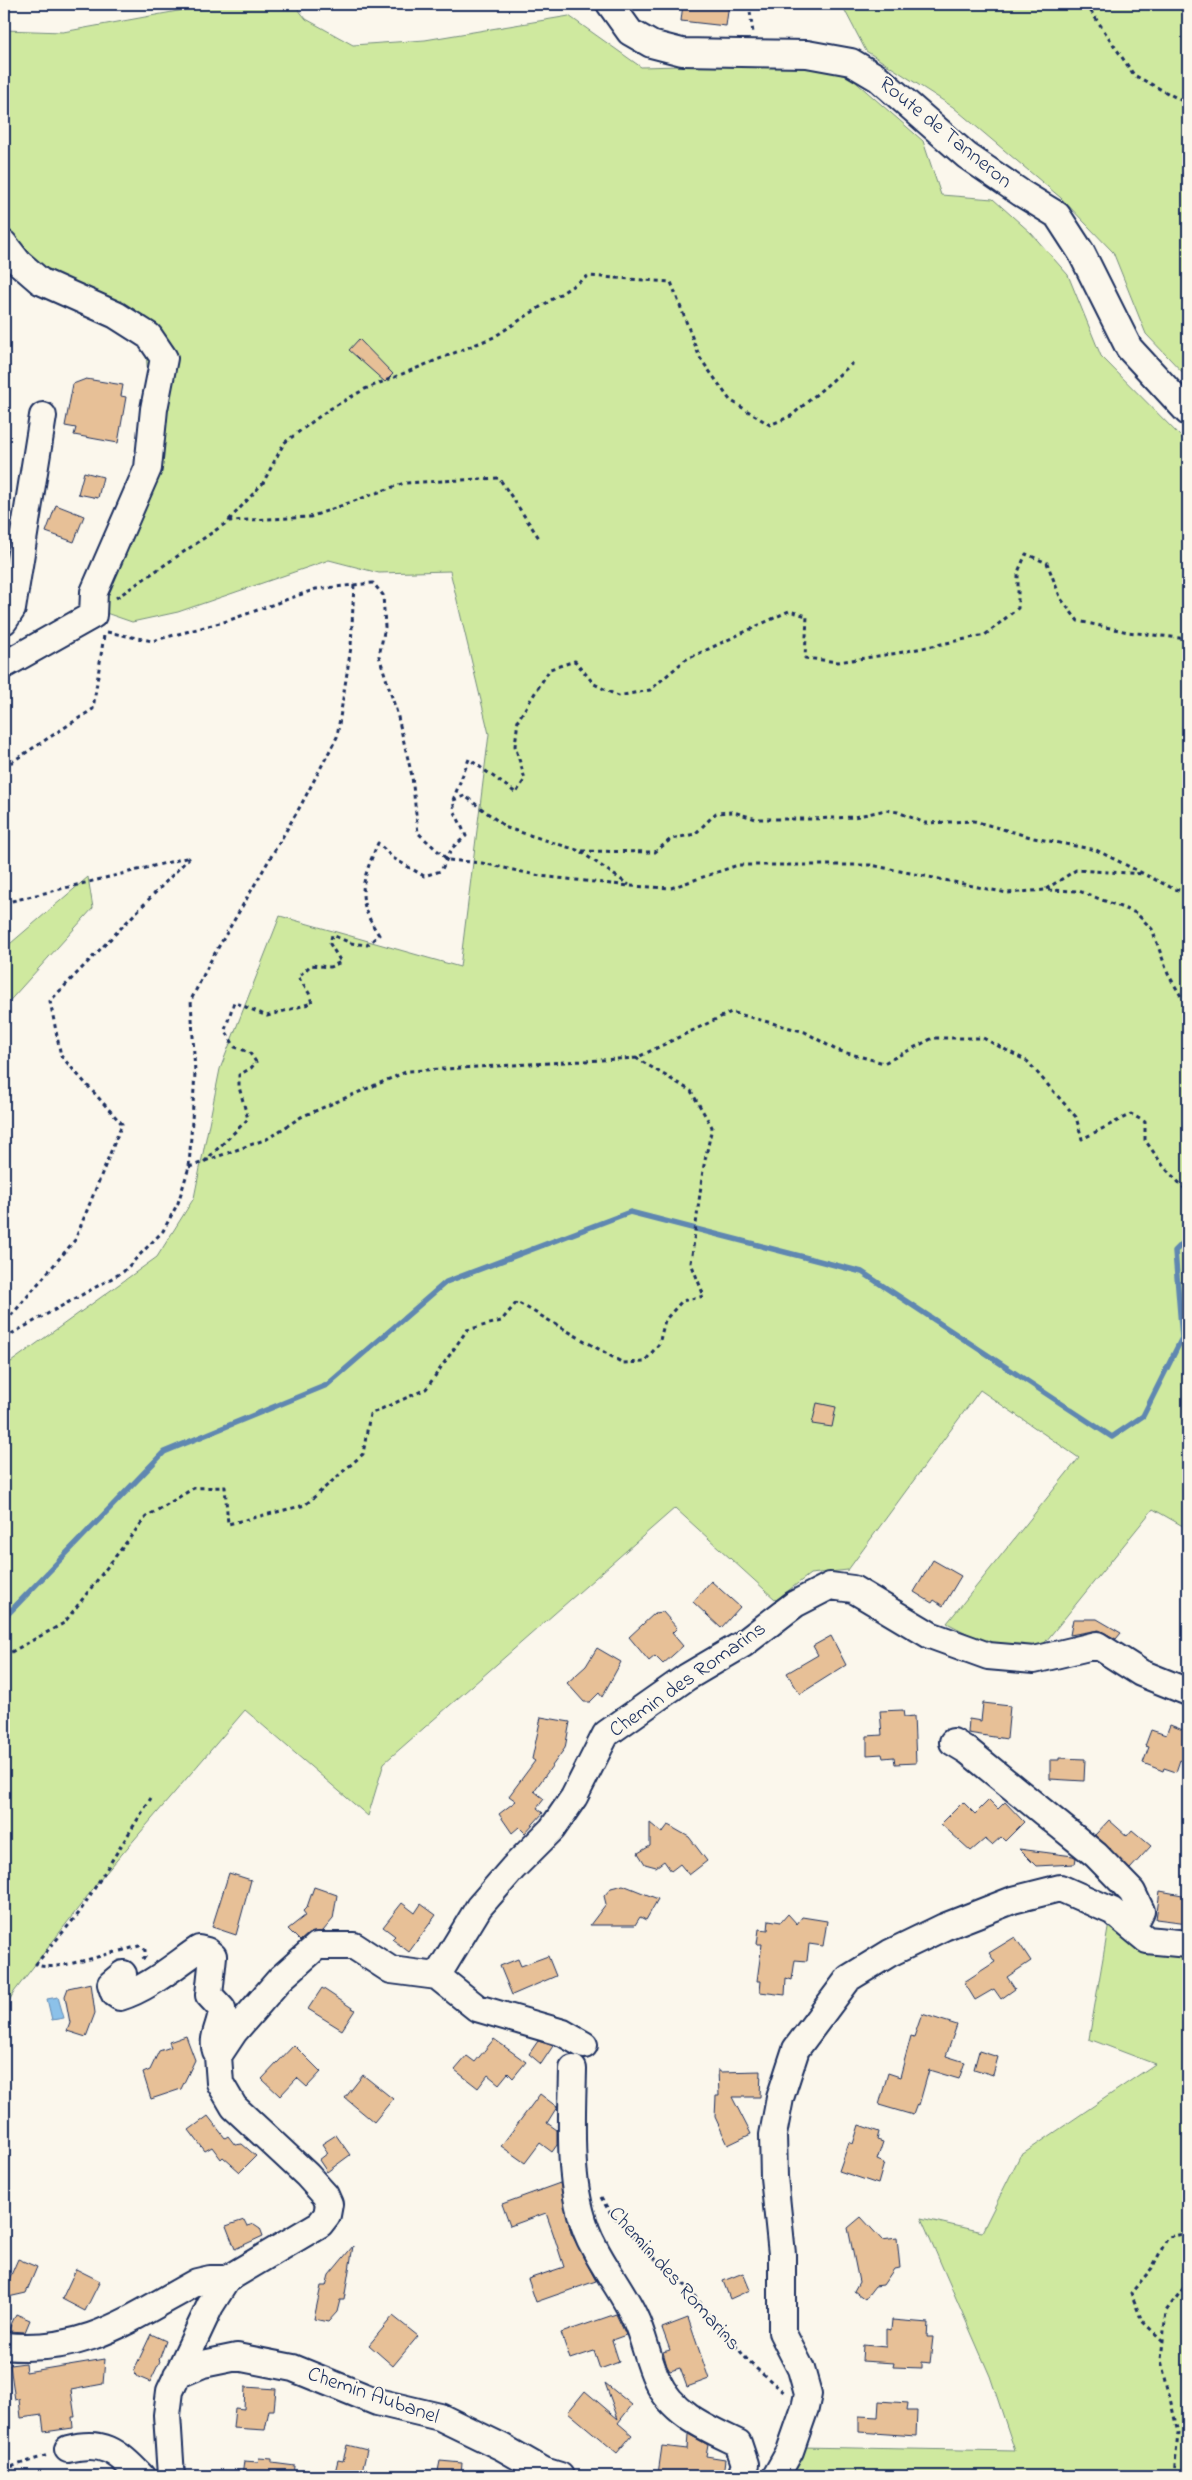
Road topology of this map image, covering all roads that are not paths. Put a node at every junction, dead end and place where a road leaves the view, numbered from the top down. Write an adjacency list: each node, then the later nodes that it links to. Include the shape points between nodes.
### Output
1 (610, 4): 3 (street, Route de Tanneron, via 630,32 651,44 682,52 807,54 851,62 878,78 967,156 1057,215 1081,252 1129,348)
2 (4, 244): 6 (street, via 18,262 40,281 116,316 149,336 164,358 154,409 148,468 94,592 92,615)
3 (1188, 412)
4 (43, 416): 5 (street, via 12,609)
5 (4, 621)
6 (4, 665)
7 (1188, 1692): 12 (street, Chemin des Romarins, via 1142,1673 1097,1645 1034,1660 988,1656 930,1634 854,1588 830,1586 796,1604 743,1644 688,1677 606,1734 574,1797 552,1830 513,1868 479,1908)
8 (953, 1742): 9 (street, via 1096,1855 1132,1892 1141,1911)
9 (1133, 1927): 10 (street, via 1147,1940); 24 (street, via 1112,1910 1060,1888 1013,1900 944,1927 849,1978 796,2049 780,2098 774,2135 774,2177 782,2254 782,2332 801,2369 808,2394 790,2451)
10 (1188, 1944)
11 (123, 1974): 14 (street, via 111,1984 114,1993 120,1997 159,1977 199,1949 208,1951 213,1956 209,1995 222,2009 214,2047)
12 (437, 1976): 13 (street, via 477,2008 563,2033); 14 (street, via 391,1970 354,1946 317,1946 280,1979 234,2032)
13 (584, 2045)
14 (218, 2056): 16 (street, via 220,2083 234,2107 307,2175 329,2204 327,2215 320,2224)
15 (573, 2069): 23 (street, via 572,2128 576,2182 584,2223 644,2336 657,2380 668,2399 694,2422 738,2444 745,2464)
16 (227, 2279): 17 (street, via 196,2282 93,2338 48,2346); 18 (street, via 210,2306)
17 (4, 2346)
18 (177, 2375): 21 (street, via 170,2391 167,2415); 22 (street, Chemin Aubanel, via 203,2364 237,2357 293,2368 377,2402 440,2417 544,2471)
19 (68, 2449): 20 (street, via 94,2445 105,2447)
20 (141, 2476)
21 (171, 2476)
22 (560, 2476)
23 (741, 2476)
24 (776, 2476)

